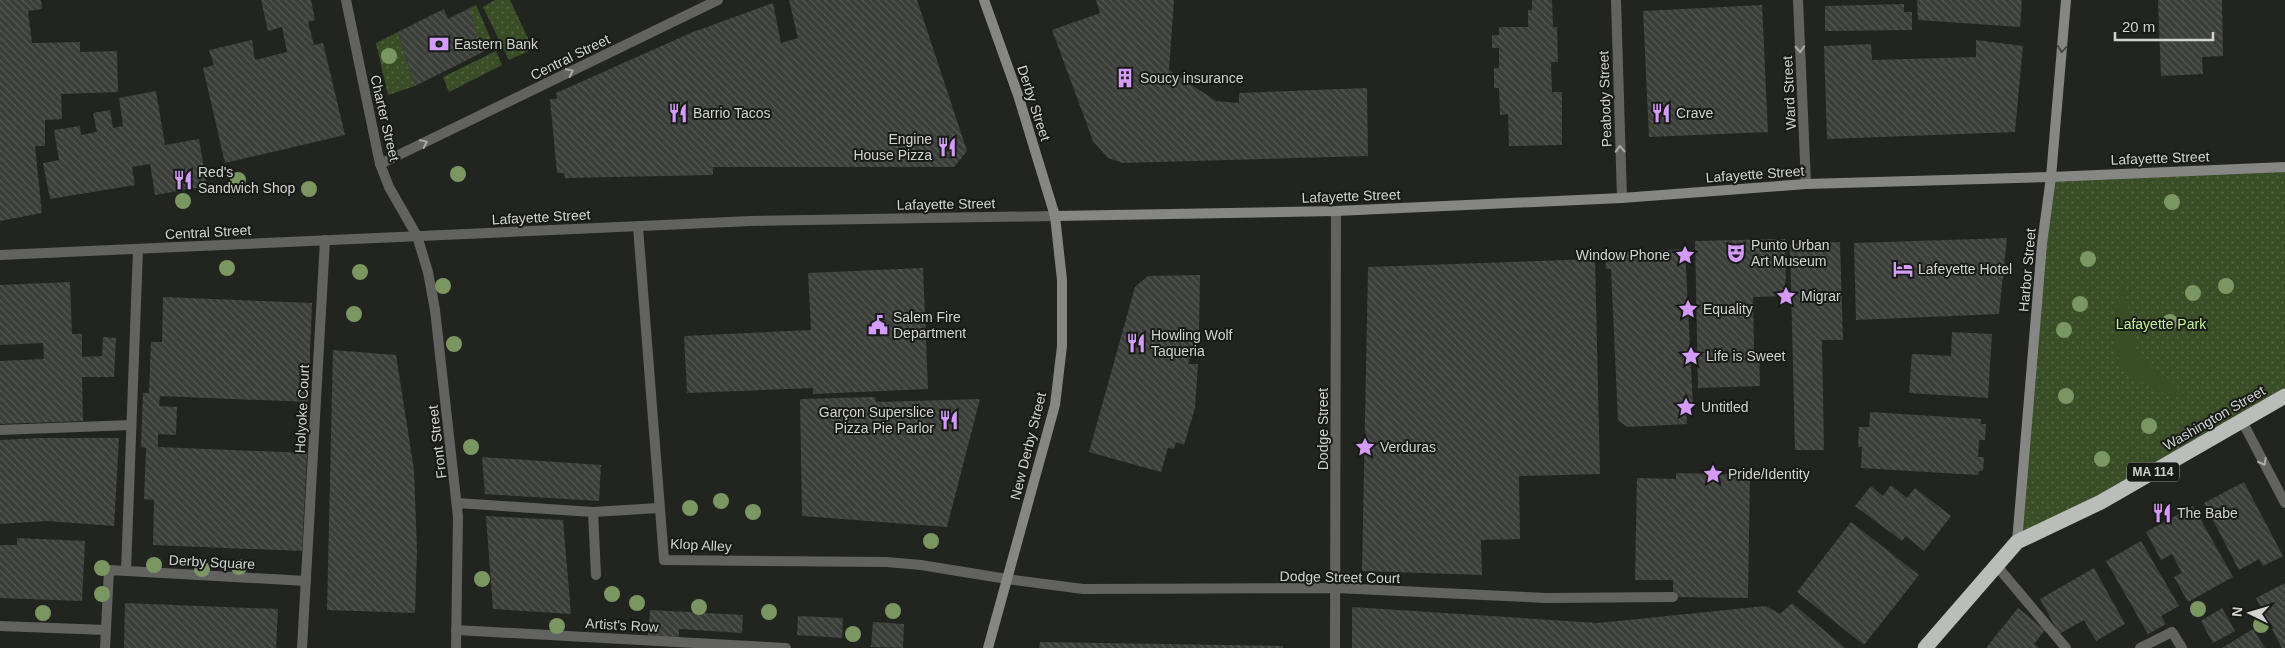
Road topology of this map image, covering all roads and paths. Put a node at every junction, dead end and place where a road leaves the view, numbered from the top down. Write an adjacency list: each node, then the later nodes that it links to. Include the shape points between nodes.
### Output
1 (346, 0): 7 (street, Charter Street)
2 (718, 0): 7 (street, Central Street, one-way to 2)
3 (984, 0): 13 (main road, Derby Street, via 1018,95)
4 (1616, 0): 11 (street, Peabody Street, one-way to 4)
5 (1798, 0): 10 (street, Ward Street, one-way to 10)
6 (2066, 0): 9 (main road, Harbor Street, one-way to 9)
7 (380, 164): 15 (street, Charter Street, via 389,187)
8 (2285, 167): 9 (main road, Lafayette Street)
9 (2051, 177): 10 (main road, Lafayette Street); 27 (main road, Harbor Street, via 2042,244)
10 (1806, 184): 11 (main road, Lafayette Street)
11 (1622, 198): 12 (main road, Lafayette Street)
12 (1336, 211): 13 (main road, Lafayette Street); 33 (street, Dodge Street)
13 (1055, 216): 14 (street, Lafayette Street, via 751,221); 31 (main road, New Derby Street, via 1062,280 1062,346 1055,405)
14 (638, 227): 15 (street, Lafayette Street); 25 (street, Klop Alley)
15 (417, 236): 16 (street, Central Street); 23 (street, Front Street, via 435,310)
16 (325, 240): 17 (street, Central Street); 32 (street, Holyoke Court)
17 (138, 249): 18 (street, Central Street); 21 (street)
18 (0, 255)
19 (2285, 396): 20 (highway, Washington Street / MA 114)
20 (2242, 420): 24 (street, one-way to 24); 27 (highway, Washington Street / MA 114, via 2102,502)
21 (132, 425): 22 (street); 29 (street)
22 (0, 430)
23 (457, 503): 26 (street); 37 (street, Front Street)
24 (2285, 503)
25 (659, 508): 26 (street); 31 (street, Klop Alley, via 664,560 887,562)
26 (593, 512): 30 (street)
27 (2017, 542): 28 (highway, Washington Street / MA 114)
28 (1996, 565): 44 (highway, Washington Street / MA 114); 45 (street)
29 (126, 571): 32 (street, Derby Square); 36 (street, Derby Square, via 109,570)
30 (596, 574)
31 (1008, 579): 33 (street, Dodge Street Court, via 1083,589); 42 (main road, New Derby Street)
32 (306, 581): 39 (street)
33 (1336, 588): 34 (street, Dodge Street Court, via 1547,598); 43 (street, Dodge Street)
34 (1673, 597)
35 (0, 626): 36 (street)
36 (106, 630): 38 (street, Derby Square)
37 (456, 630): 40 (street, Front Street); 41 (street, Artist's Row)
38 (105, 648)
39 (302, 648)
40 (456, 648)
41 (786, 648)
42 (988, 648)
43 (1335, 648)
44 (1925, 648)
45 (2066, 648)
46 (2140, 648): 47 (street, via 2172,632)
47 (2182, 648)

